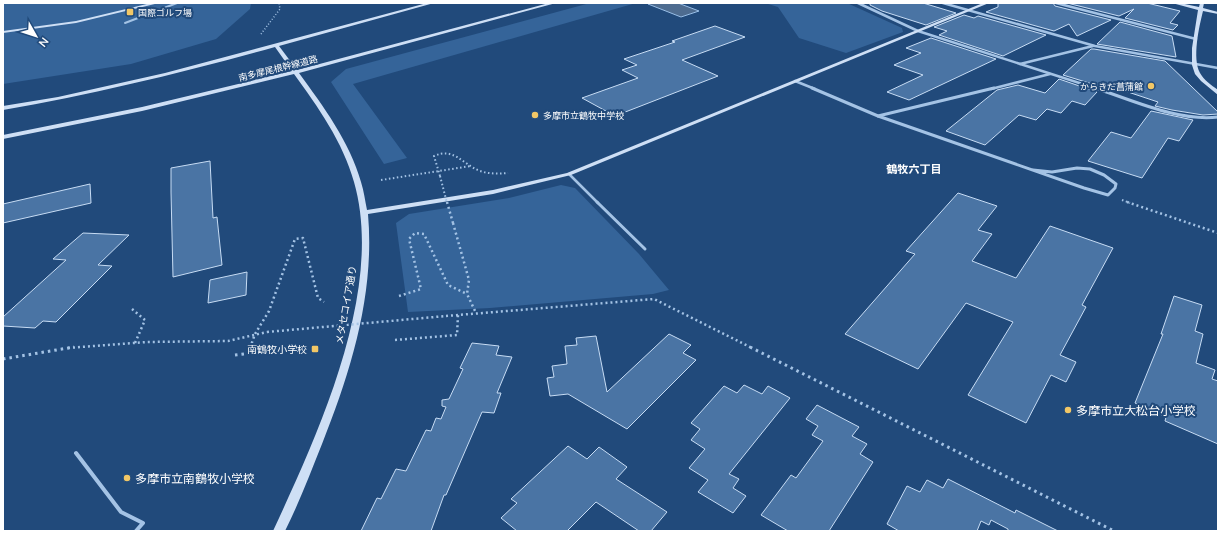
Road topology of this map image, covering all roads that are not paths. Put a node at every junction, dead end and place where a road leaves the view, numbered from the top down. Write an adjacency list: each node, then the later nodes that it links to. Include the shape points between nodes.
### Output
1 (157, 3): 17 (street, via 76,22)
2 (177, 3): 15 (lane)
3 (432, 3): 19 (street)
4 (554, 3): 24 (street, 南多摩尾根幹線道路)
5 (858, 3): 16 (street)
6 (943, 3): 13 (street)
7 (987, 3): 13 (street)
8 (1056, 3): 18 (street)
9 (1174, 3): 11 (street)
10 (1194, 3): 11 (street)
11 (1201, 5): 12 (street); 14 (street); 18 (street)
12 (1218, 8)
13 (968, 10): 16 (street); 20 (street)
14 (1218, 13)
15 (125, 23)
16 (918, 31): 21 (street); 26 (street)
17 (3, 32)
18 (1196, 39): 22 (street)
19 (276, 45): 24 (street, メタセコイア通り); 28 (street, via 156,78)
20 (1095, 46): 21 (street); 22 (street)
21 (1019, 64): 25 (street)
22 (1193, 64): 23 (street); 27 (street, via 1198,76)
23 (1218, 68)
24 (296, 73): 31 (street, 南多摩尾根幹線道路, via 118,115); 34 (street, メタセコイア通り, via 338,135 349,158)
25 (1050, 74): 29 (street); 30 (street, via 1188,117)
26 (795, 81): 29 (street); 33 (street)
27 (1218, 93)
28 (3, 108)
29 (878, 116): 32 (street)
30 (1218, 117)
31 (3, 136)
32 (1033, 170): 32 (street, via 1054,172 1079,168 1096,171 1112,179 1116,184 1108,195)
33 (569, 174): 34 (street, via 509,190); 35 (lane)
34 (365, 212): 38 (street, メタセコイア通り, via 364,281 351,344 328,417 292,506)
35 (645, 249)
36 (76, 453): 37 (lane, via 121,512 143,523)
37 (136, 531)
38 (279, 531)

